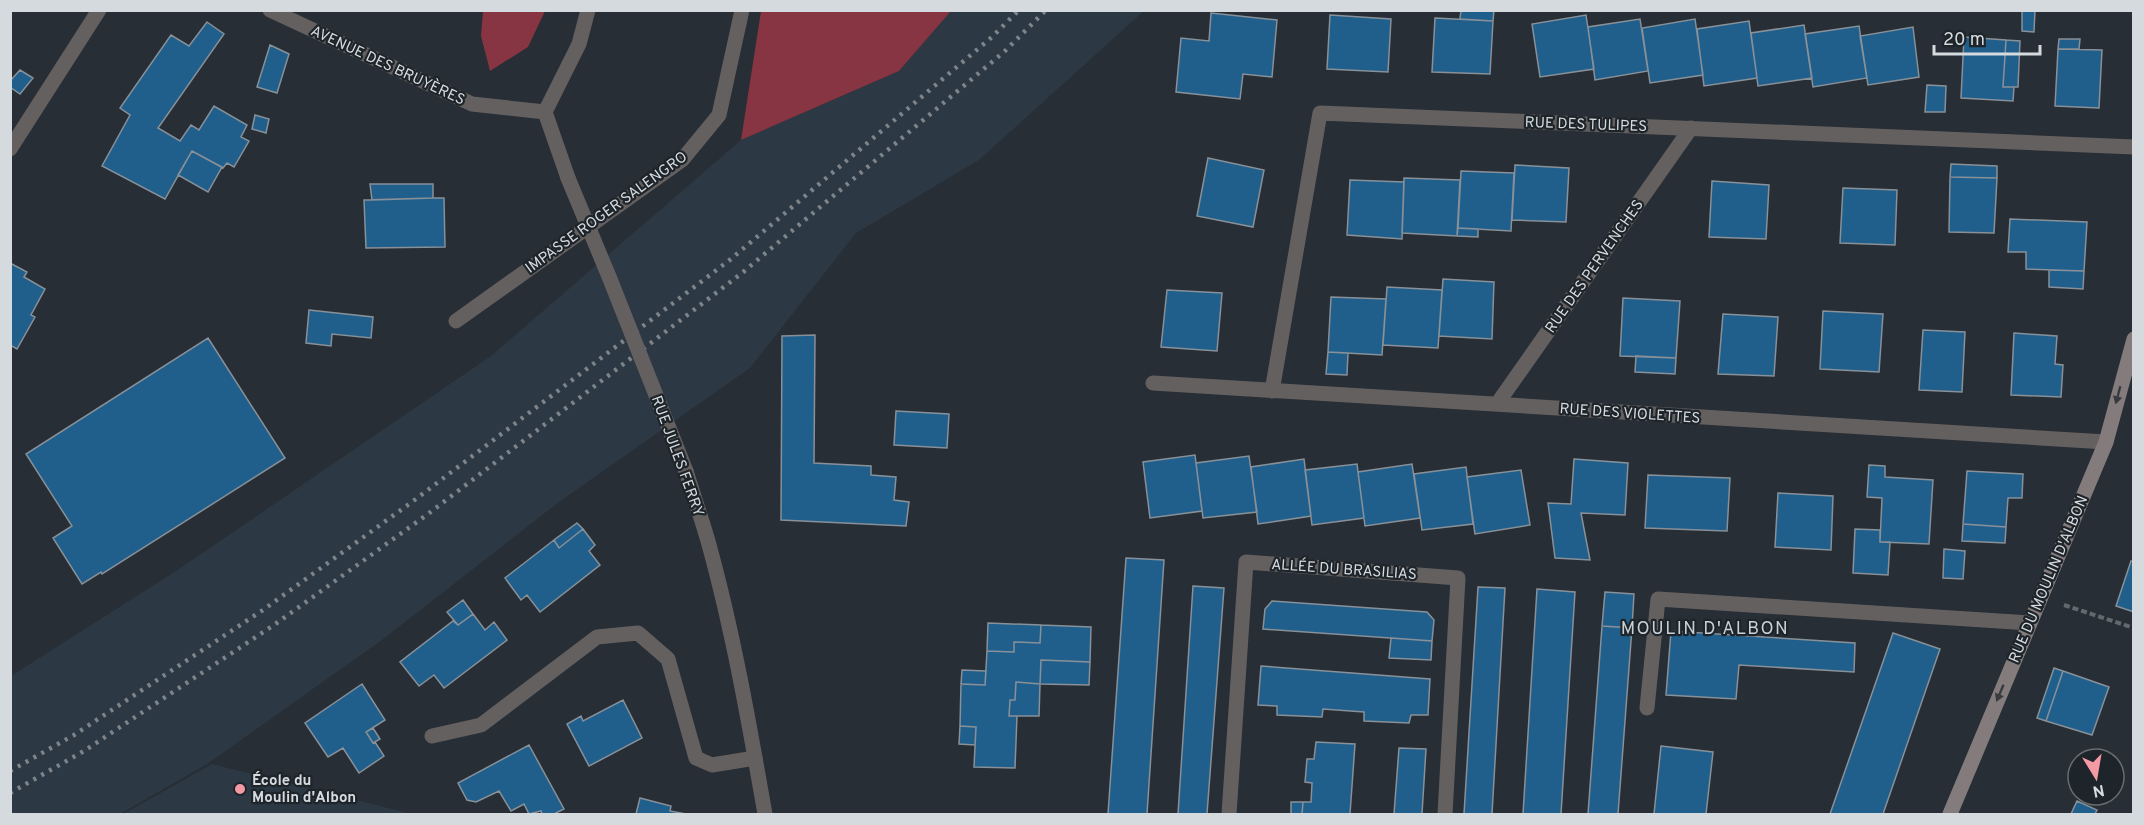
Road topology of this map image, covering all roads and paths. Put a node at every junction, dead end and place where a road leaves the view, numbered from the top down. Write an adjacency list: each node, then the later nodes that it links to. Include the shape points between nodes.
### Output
1 (99, 10): 8 (street)
2 (270, 10): 5 (street, AVENUE DES BRUYÈRES, via 472,104)
3 (588, 10): 5 (street, via 579,44)
4 (742, 10): 9 (street, IMPASSE ROGER SALENGRO, via 719,116 682,160)
5 (544, 112): 20 (street, RUE JULES FERRY, bridge, via 686,471 723,601)
6 (1691, 128): 7 (street, RUE DES TULIPES); 12 (street, RUE DES TULIPES, via 1320,113); 13 (street, RUE DES PERVENCHES)
7 (2133, 147)
8 (10, 149)
9 (456, 321)
10 (2133, 339): 14 (main road, RUE DU MOULIN D'ALBON, one-way to 14)
11 (1153, 383): 12 (street, RUE DES VIOLETTES)
12 (1272, 391): 13 (street, RUE DES VIOLETTES)
13 (1497, 404): 14 (street, RUE DES VIOLETTES)
14 (2106, 442): 15 (main road, RUE DU MOULIN D'ALBON)
15 (2040, 598): 16 (main road, RUE DU MOULIN D'ALBON); 17 (path)
16 (2030, 623): 18 (street, via 1658,598); 24 (main road, RUE DU MOULIN D'ALBON, one-way to 24)
17 (2133, 628)
18 (1647, 708)
19 (432, 736): 20 (street, via 481,725 597,637 638,633 668,659 696,758 712,765)
20 (755, 758): 21 (street, RUE JULES FERRY)
21 (765, 814)
22 (1229, 814): 23 (street, ALLÉE DU BRASILIAS, via 1246,562 1458,578)
23 (1445, 814)
24 (1950, 814)

